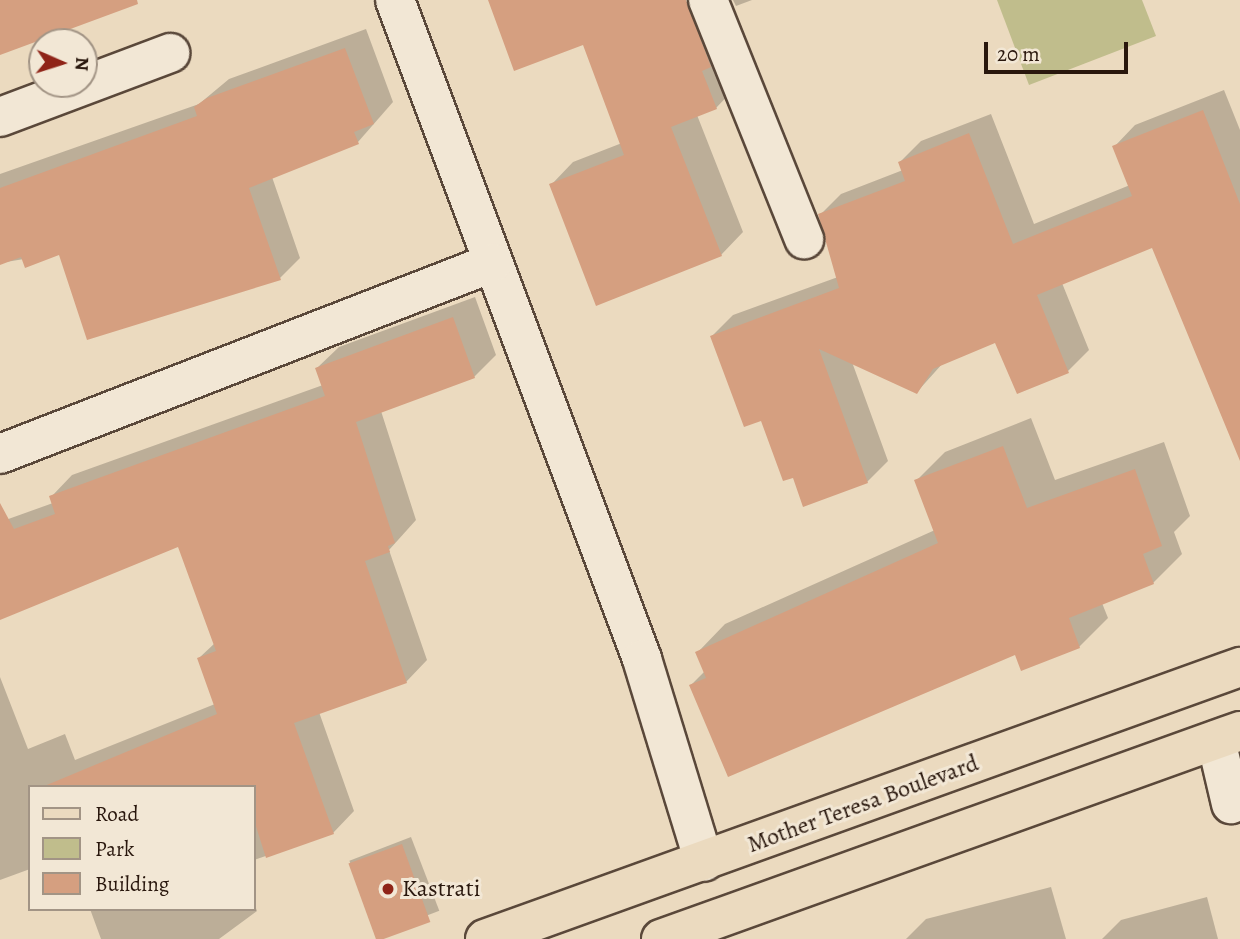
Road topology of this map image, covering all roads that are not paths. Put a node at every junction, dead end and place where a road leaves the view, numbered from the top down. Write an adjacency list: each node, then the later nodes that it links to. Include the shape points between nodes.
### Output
1 (395, 0): 6 (street)
2 (708, 0): 5 (street)
3 (170, 53): 4 (street)
4 (0, 117)
5 (804, 239)
6 (492, 263): 7 (street); 11 (street, via 642,659)
7 (0, 454)
8 (1240, 667): 11 (main road, Mother Teresa Boulevard)
9 (1228, 735): 10 (street); 12 (main road)
10 (1231, 804)
11 (704, 862): 13 (main road, Mother Teresa Boulevard)
12 (728, 928): 14 (main road)
13 (485, 939)
14 (661, 939)

